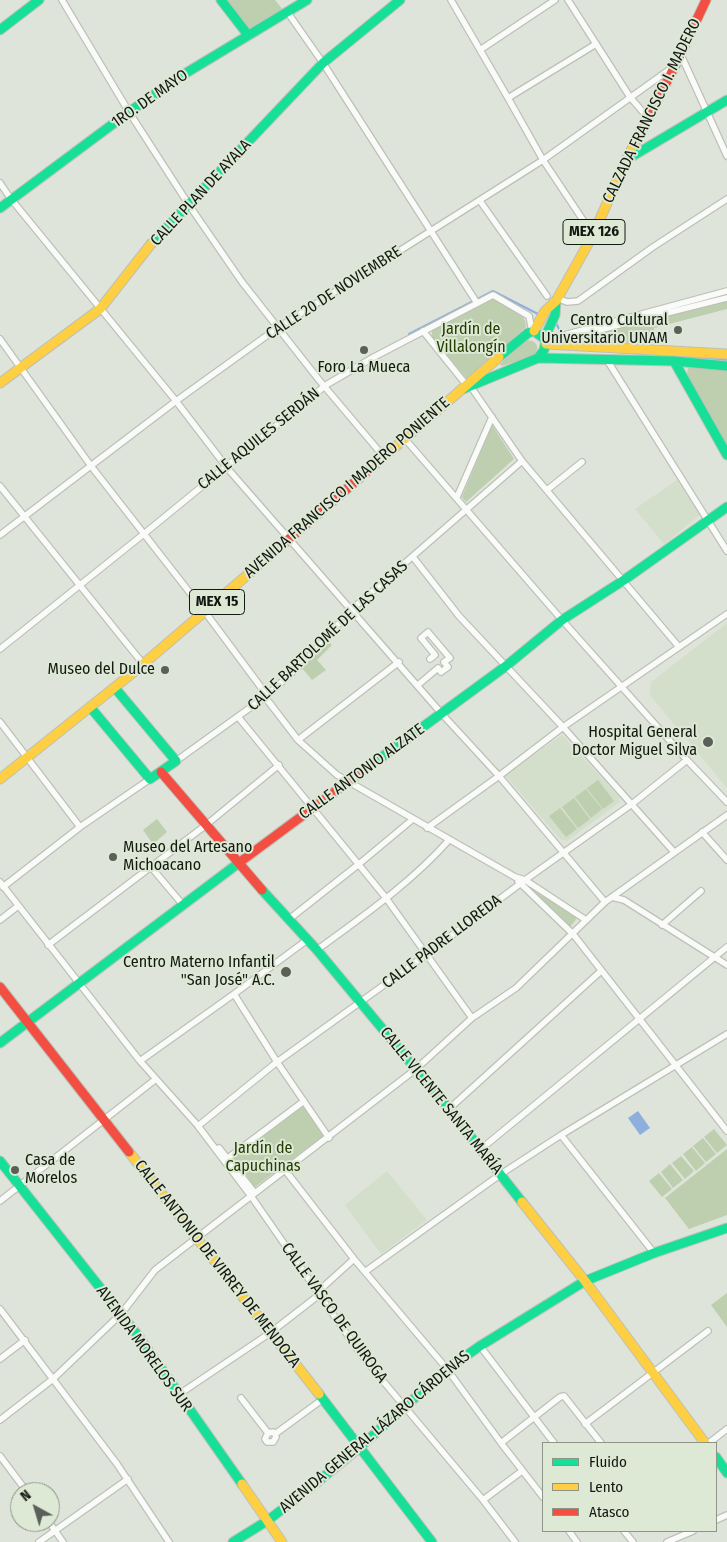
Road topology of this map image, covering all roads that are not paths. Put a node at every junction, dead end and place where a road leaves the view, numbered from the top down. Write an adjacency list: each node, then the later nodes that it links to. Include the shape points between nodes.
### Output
1 (39, 0): 11 (street)
2 (62, 0): 21 (street)
3 (221, 0): 12 (street)
4 (308, 0): 10 (street, 1RO. DE MAYO)
5 (400, 0): 16 (street, CALLE PLAN DE AYALA)
6 (450, 0): 14 (street)
7 (555, 0): 14 (street)
8 (568, 0): 13 (street)
9 (706, 0): 15 (street, CALZADA FRANCISCO I. MADERO / MEX 126)
10 (288, 13): 12 (street, 1RO. DE MAYO); 16 (street)
11 (0, 30)
12 (248, 35): 21 (street, 1RO. DE MAYO)
13 (596, 44): 18 (street); 19 (street)
14 (480, 50): 19 (street)
15 (681, 55): 17 (street, CALZADA FRANCISCO I. MADERO / MEX 126); 22 (street)
16 (323, 63): 31 (street, CALLE PLAN DE AYALA); 33 (street)
17 (676, 64): 18 (street, CALLE 20 DE NOVIEMBRE); 23 (street, CALZADA FRANCISCO I. MADERO / MEX 126)
18 (630, 97): 23 (street); 25 (street, CALLE 20 DE NOVIEMBRE)
19 (508, 98): 25 (street)
20 (727, 100): 22 (street)
21 (129, 112): 28 (street, 1RO. DE MAYO); 31 (street)
22 (707, 112): 24 (street); 26 (street)
23 (648, 118): 26 (street, CALZADA FRANCISCO I. MADERO / MEX 126)
24 (727, 156)
25 (543, 160): 30 (street, CALLE 20 DE NOVIEMBRE); 34 (street)
26 (626, 160): 34 (street, CALZADA FRANCISCO I. MADERO / MEX 126)
27 (0, 183): 28 (street)
28 (11, 199): 32 (street, 1RO. DE MAYO); 40 (street)
29 (727, 199): 38 (street, via 653,246 578,301)
30 (480, 201): 33 (street, CALLE 20 DE NOVIEMBRE); 36 (street)
31 (189, 204): 40 (street, CALLE PLAN DE AYALA, via 152,243); 41 (street, via 242,282)
32 (0, 208)
33 (430, 232): 39 (street); 41 (street, CALLE 20 DE NOVIEMBRE)
34 (593, 235): 38 (street, CALZADA FRANCISCO I. MADERO / MEX 126)
35 (727, 291): 46 (street)
36 (546, 296)
37 (727, 298): 44 (street)
38 (556, 299): 43 (street, MEX 126); 46 (street, MEX 126, via 556,316)
39 (476, 303): 42 (street, CALLE AQUILES SERDÁN); 43 (street, CALLE AQUILES SERDÁN, via 493,295 529,316)
40 (100, 309): 52 (street, CALLE PLAN DE AYALA); 56 (street)
41 (278, 327): 54 (street); 56 (street, CALLE 20 DE NOVIEMBRE)
42 (423, 331): 54 (street, CALLE AQUILES SERDÁN); 55 (street)
43 (533, 331): 46 (street); 55 (street, MEX 15)
44 (562, 339)
45 (0, 340): 52 (street)
46 (546, 340): 47 (street); 48 (street)
47 (727, 354)
48 (538, 358): 49 (street, MEX 15); 55 (street, MEX 15)
49 (607, 360): 50 (street, MEX 15); 71 (street)
50 (674, 361): 51 (street, MEX 15); 59 (street)
51 (727, 366)
52 (22, 368): 53 (street, CALLE PLAN DE AYALA); 63 (street)
53 (0, 383)
54 (324, 386): 60 (street); 64 (street, CALLE AQUILES SERDÁN)
55 (467, 387): 57 (street); 58 (street, AVENIDA FRANCISCO I MADERO PONIENTE / MEX 15)
56 (176, 402): 63 (street, CALLE 20 DE NOVIEMBRE); 64 (street)
57 (492, 417): 61 (street); 67 (street)
58 (405, 438): 60 (street, AVENIDA FRANCISCO I MADERO PONIENTE / MEX 15); 67 (street)
59 (727, 455)
60 (384, 457): 74 (street, AVENIDA FRANCISCO I MADERO PONIENTE / MEX 15)
61 (522, 461): 66 (street); 69 (street, CALLE BARTOLOMÉ DE LAS CASAS)
62 (582, 462): 66 (street)
63 (91, 466): 70 (street, CALLE 20 DE NOVIEMBRE); 72 (street)
64 (226, 466): 72 (street, CALLE AQUILES SERDÁN); 74 (street)
65 (0, 486): 70 (street)
66 (547, 490): 77 (street)
67 (457, 498): 69 (street)
68 (727, 507): 71 (street, CALLE ANTONIO ALZATE)
69 (467, 510): 76 (street, CALLE BARTOLOMÉ DE LAS CASAS); 82 (street)
70 (24, 516): 73 (street, CALLE 20 DE NOVIEMBRE); 78 (street)
71 (708, 520): 75 (street); 77 (street, CALLE ANTONIO ALZATE)
72 (145, 533): 78 (street, CALLE AQUILES SERDÁN); 80 (street)
73 (0, 535)
74 (289, 538): 79 (street); 80 (street, AVENIDA FRANCISCO I MADERO PONIENTE / MEX 15)
75 (727, 551)
76 (413, 557): 79 (street, CALLE BARTOLOMÉ DE LAS CASAS); 88 (street, via 459,616)
77 (624, 580): 82 (street, CALLE ANTONIO ALZATE); 83 (street)
78 (80, 585): 84 (street, CALLE AQUILES SERDÁN); 87 (street)
79 (351, 610): 86 (street); 92 (street, CALLE BARTOLOMÉ DE LAS CASAS, via 306,660)
80 (205, 612): 87 (street, AVENIDA FRANCISCO I MADERO PONIENTE / MEX 15); 92 (street, via 263,690)
81 (727, 614): 83 (street)
82 (562, 620): 88 (street, CALLE ANTONIO ALZATE); 90 (street)
83 (679, 647): 90 (street)
84 (0, 649)
85 (430, 659): 89 (street, via 436,655 420,638 428,632 450,658 444,662 448,667 441,672 438,668)
86 (399, 662): 89 (street); 98 (street)
87 (144, 665): 91 (street, AVENIDA FRANCISCO I MADERO PONIENTE / MEX 15)
88 (506, 666): 94 (street, CALLE ANTONIO ALZATE); 97 (street)
89 (418, 685): 94 (street)
90 (621, 687): 97 (street); 100 (street)
91 (115, 688): 93 (street, AVENIDA FRANCISCO I MADERO PONIENTE / MEX 15); 101 (street)
92 (265, 698): 95 (street, CALLE BARTOLOMÉ DE LAS CASAS); 98 (street)
93 (91, 708): 99 (street, AVENIDA FRANCISCO I MADERO PONIENTE / MEX 15); 106 (street)
94 (442, 714): 104 (street); 107 (street, CALLE ANTONIO ALZATE)
95 (239, 718): 101 (street, CALLE BARTOLOMÉ DE LAS CASAS); 102 (street)
96 (0, 722): 99 (street)
97 (563, 727): 104 (street); 109 (street)
98 (298, 740): 107 (street)
99 (27, 758): 105 (street, AVENIDA FRANCISCO I MADERO PONIENTE / MEX 15); 114 (street)
100 (687, 760): 108 (street); 109 (street, CALLE PADRE LLOREDA)
101 (176, 761): 103 (street, CALLE BARTOLOMÉ DE LAS CASAS)
102 (279, 765): 110 (street); 113 (street)
103 (160, 772): 106 (street, CALLE BARTOLOMÉ DE LAS CASAS); 113 (street, CALLE VICENTE SANTA MARÍA)
104 (499, 776): 115 (street); 119 (street)
105 (0, 778)
106 (150, 779): 114 (street, CALLE BARTOLOMÉ DE LAS CASAS)
107 (348, 782): 110 (street, CALLE ANTONIO ALZATE); 112 (street)
108 (727, 802)
109 (632, 804): 118 (street); 119 (street, CALLE PADRE LLOREDA)
110 (313, 807): 121 (street, CALLE ANTONIO ALZATE); 122 (street)
111 (727, 815): 116 (street)
112 (413, 819): 115 (street); 122 (street)
113 (206, 825): 121 (street, CALLE VICENTE SANTA MARÍA); 123 (street)
114 (80, 828): 125 (street, CALLE BARTOLOMÉ DE LAS CASAS)
115 (426, 828): 117 (street)
116 (702, 832): 118 (street); 120 (street)
117 (449, 840): 124 (street); 128 (street)
118 (674, 852): 127 (street)
119 (564, 853): 124 (street, CALLE PADRE LLOREDA); 129 (street)
120 (727, 860)
121 (239, 862): 130 (street, CALLE ANTONIO ALZATE); 133 (street, CALLE VICENTE SANTA MARÍA)
122 (359, 864): 128 (street); 133 (street)
123 (151, 867): 130 (street); 138 (street)
124 (523, 882): 134 (street); 136 (street); 141 (street, CALLE PADRE LLOREDA)
125 (2, 885): 131 (street, CALLE VASCO DE QUIROGA)
126 (700, 891): 135 (street)
127 (612, 896): 129 (street); 135 (street, via 624,900)
128 (386, 898): 140 (street); 141 (street)
129 (605, 902): 134 (street)
130 (183, 905): 145 (street, CALLE ANTONIO ALZATE)
131 (18, 906): 132 (street); 138 (street, CALLE VASCO DE QUIROGA)
132 (0, 920)
133 (288, 920): 137 (street, CALLE VICENTE SANTA MARÍA)
134 (586, 920): 136 (street)
135 (662, 925): 142 (street)
136 (573, 934): 144 (street); 149 (street, via 516,988)
137 (306, 940): 140 (street, CALLE VICENTE SANTA MARÍA); 147 (street)
138 (48, 945): 145 (street, CALLE VASCO DE QUIROGA)
139 (727, 947): 142 (street)
140 (318, 950): 148 (street, CALLE VICENTE SANTA MARÍA)
141 (427, 954): 148 (street, CALLE PADRE LLOREDA); 149 (street)
142 (715, 957): 143 (street); 150 (street)
143 (727, 965)
144 (601, 971): 150 (street); 160 (street)
145 (78, 984): 151 (street, CALLE ANTONIO ALZATE); 154 (street, CALLE VASCO DE QUIROGA)
146 (0, 987): 151 (street, CALLE ANTONIO DE VIRREY DE MENDOZA)
147 (234, 994): 154 (street); 155 (street)
148 (360, 1002): 155 (street, CALLE PADRE LLOREDA); 157 (street, CALLE VICENTE SANTA MARÍA)
149 (472, 1018): 157 (street)
150 (640, 1019): 156 (street); 166 (street)
151 (27, 1021): 153 (street, CALLE ANTONIO ALZATE); 161 (street, CALLE ANTONIO DE VIRREY DE MENDOZA)
152 (727, 1034): 156 (street)
153 (0, 1042)
154 (140, 1061): 158 (street, CALLE VASCO DE QUIROGA)
155 (277, 1062): 159 (street); 162 (street, CALLE PADRE LLOREDA)
156 (676, 1064): 163 (street); 164 (street)
157 (416, 1069): 160 (street, CALLE VICENTE SANTA MARÍA); 165 (street)
158 (156, 1079): 161 (street); 162 (street, CALLE VASCO DE QUIROGA)
159 (304, 1101): 165 (street); 167 (street)
160 (449, 1110): 166 (street, CALLE VICENTE SANTA MARÍA)
161 (104, 1119): 171 (street); 175 (street, CALLE ANTONIO DE VIRREY DE MENDOZA)
162 (198, 1126): 167 (street, CALLE VASCO DE QUIROGA); 172 (street, CALLE VASCO DE QUIROGA)
163 (727, 1131)
164 (561, 1134): 170 (street); 176 (street)
165 (329, 1138): 169 (street)
166 (481, 1149): 170 (street, CALLE VICENTE SANTA MARÍA)
167 (228, 1158): 172 (street, CALLE VASCO DE QUIROGA)
168 (1, 1163): 171 (street, AVENIDA MORELOS SUR)
169 (285, 1170): 172 (street); 177 (street)
170 (501, 1174): 178 (street); 179 (street, CALLE VICENTE SANTA MARÍA)
171 (20, 1185): 173 (street); 182 (street, AVENIDA MORELOS SUR)
172 (253, 1194): 175 (street); 180 (street, CALLE VASCO DE QUIROGA)
173 (0, 1200)
174 (727, 1228): 176 (street, AVENIDA GENERAL LÁZARO CÁRDENAS)
175 (197, 1238): 182 (street, via 155,1270); 184 (street, CALLE ANTONIO DE VIRREY DE MENDOZA)
176 (654, 1254): 179 (street, AVENIDA GENERAL LÁZARO CÁRDENAS)
177 (354, 1259): 178 (street); 180 (street, via 323,1287)
178 (366, 1271): 188 (street)
179 (585, 1281): 186 (street, AVENIDA GENERAL LÁZARO CÁRDENAS); 189 (street, CALLE VICENTE SANTA MARÍA)
180 (319, 1295): 184 (street); 194 (street, CALLE VASCO DE QUIROGA, via 362,1356)
181 (0, 1309): 185 (street)
182 (121, 1314): 190 (street); 191 (street, AVENIDA MORELOS SUR)
183 (708, 1331): 189 (street)
184 (270, 1333): 191 (street); 193 (street, CALLE ANTONIO DE VIRREY DE MENDOZA)
185 (25, 1340): 187 (street); 190 (street)
186 (480, 1346): 188 (street, AVENIDA GENERAL LÁZARO CÁRDENAS); 195 (street)
187 (0, 1359)
188 (447, 1370): 194 (street, AVENIDA GENERAL LÁZARO CÁRDENAS); 205 (street)
189 (652, 1372): 197 (street); 203 (street, CALLE VICENTE SANTA MARÍA)
190 (53, 1378): 196 (street); 211 (street)
191 (178, 1396): 215 (street, AVENIDA MORELOS SUR)
192 (241, 1398): 199 (street)
193 (323, 1399): 200 (street); 206 (street, CALLE ANTONIO DE VIRREY DE MENDOZA)
194 (405, 1407): 206 (street, AVENIDA GENERAL LÁZARO CÁRDENAS); 214 (street, CALLE VASCO DE QUIROGA)
195 (533, 1418): 197 (street, via 564,1396); 201 (street); 205 (street)
196 (0, 1420)
197 (585, 1424): 202 (street)
198 (727, 1429): 204 (street)
199 (268, 1433): 200 (street); 200 (street, via 265,1439 270,1443 276,1440)
200 (275, 1434)
201 (553, 1442)
202 (600, 1442)
203 (706, 1442)
204 (708, 1442)
205 (500, 1443): 209 (street)
206 (360, 1447): 215 (street, AVENIDA GENERAL LÁZARO CÁRDENAS); 224 (street, CALLE ANTONIO DE VIRREY DE MENDOZA)
207 (0, 1456): 212 (street)
208 (717, 1459): 210 (street)
209 (522, 1471): 213 (street); 214 (street)
210 (727, 1473)
211 (128, 1480): 216 (street); 221 (street)
212 (20, 1482)
213 (542, 1496)
214 (483, 1500): 225 (street, CALLE VASCO DE QUIROGA)
215 (267, 1521): 222 (street, AVENIDA GENERAL LÁZARO CÁRDENAS); 223 (street, AVENIDA MORELOS SUR)
216 (60, 1527)
217 (52, 1532): 220 (street)
218 (625, 1532): 226 (street)
219 (691, 1532): 227 (street)
220 (39, 1542)
221 (169, 1542)
222 (233, 1542)
223 (282, 1542)
224 (432, 1542)
225 (515, 1542)
226 (633, 1542)
227 (667, 1542)

